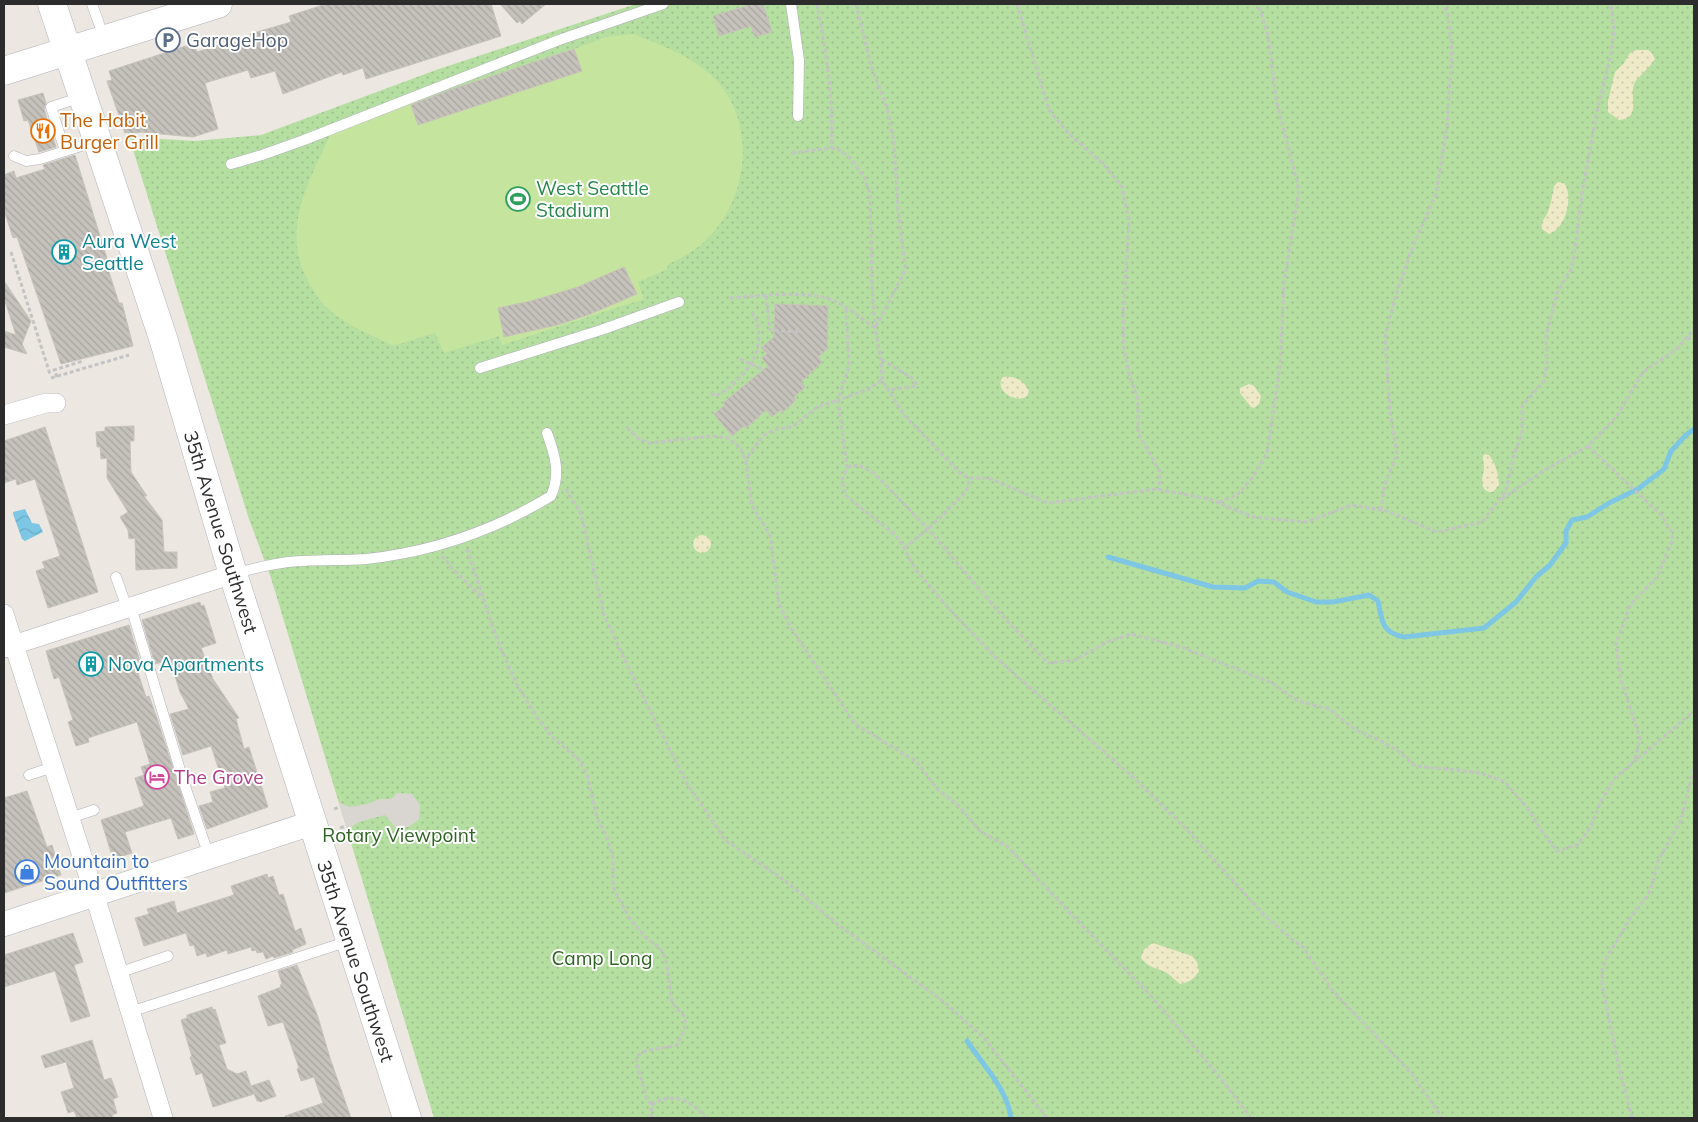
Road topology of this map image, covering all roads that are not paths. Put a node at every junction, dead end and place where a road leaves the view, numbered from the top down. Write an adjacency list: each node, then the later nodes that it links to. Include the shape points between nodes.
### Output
1 (92, 4): 6 (lane)
2 (218, 4): 6 (main road, via 171,14)
3 (663, 4): 14 (lane, via 559,40 304,140)
4 (791, 4): 10 (lane, via 799,60)
5 (57, 5): 7 (main road, 35th Avenue Southwest)
6 (104, 40): 7 (main road)
7 (68, 51): 8 (main road); 9 (main road, 35th Avenue Southwest)
8 (4, 71)
9 (83, 97): 11 (main road, 35th Avenue Southwest); 12 (lane, via 51,107)
10 (798, 116)
11 (97, 140): 12 (lane); 20 (main road, 35th Avenue Southwest, via 163,338)
12 (65, 151): 13 (lane, via 26,161)
13 (14, 156)
14 (231, 164)
15 (679, 302): 16 (lane)
16 (480, 368)
17 (56, 403): 18 (street)
18 (4, 415)
19 (547, 433): 20 (lane, via 557,465 556,484 551,496 506,520 463,538 389,555 281,563)
20 (233, 574): 22 (street); 28 (main road, 35th Avenue Southwest)
21 (116, 577): 22 (lane)
22 (129, 608): 24 (street); 30 (lane)
23 (4, 614): 24 (street)
24 (9, 646): 25 (street)
25 (53, 767): 26 (lane); 29 (street)
26 (29, 775)
27 (94, 810): 29 (lane)
28 (323, 816): 30 (street); 33 (main road, 35th Avenue Southwest)
29 (70, 818): 31 (street)
30 (209, 856): 31 (street, via 160,866)
31 (94, 894): 32 (street); 35 (street)
32 (4, 924)
33 (350, 941): 36 (lane); 38 (main road, 35th Avenue Southwest)
34 (168, 956): 35 (lane)
35 (118, 973): 36 (street)
36 (130, 1012): 37 (street)
37 (163, 1118)
38 (407, 1118)

